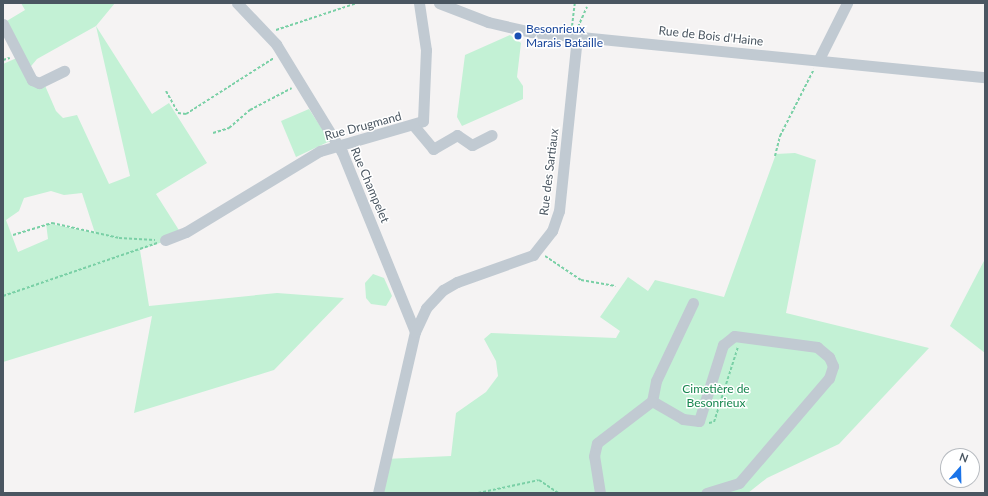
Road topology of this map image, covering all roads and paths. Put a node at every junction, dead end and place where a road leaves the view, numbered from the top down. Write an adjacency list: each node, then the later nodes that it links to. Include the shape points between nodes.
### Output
1 (237, 3): 9 (street, Rue Champelet)
2 (357, 3): 9 (path)
3 (419, 3): 17 (street, Rue Drugmand, via 426,40 426,112 423,121)
4 (439, 3): 10 (street, Rue de Bois d'Haine, via 501,26)
5 (575, 3): 10 (path)
6 (847, 3): 12 (street)
7 (587, 7): 10 (path)
8 (3, 24): 13 (street, via 35,82)
9 (267, 32): 11 (street, Rue Champelet)
10 (574, 35): 12 (street, Rue de Bois d'Haine); 24 (street, Rue des Sartiaux, via 559,211 552,231)
11 (282, 53): 15 (street, Rue Champelet); 16 (path, via 186,114 178,113)
12 (819, 59): 14 (street, Rue de Bois d'Haine); 21 (path, via 780,136)
13 (64, 71)
14 (985, 77)
15 (300, 83): 18 (path, via 250,110 230,128); 20 (street, Rue Champelet)
16 (166, 91)
17 (414, 126): 19 (street, via 433,149 457,135 472,145); 20 (street, Rue Drugmand)
18 (213, 133)
19 (492, 135)
20 (338, 144): 23 (street, Rue Drugmand, via 301,160 186,232); 28 (street, Rue Champelet)
21 (775, 156)
22 (14, 235): 23 (path, via 52,223 119,238)
23 (165, 240): 26 (path)
24 (538, 250): 25 (path, via 581,280); 28 (street, Rue des Sartiaux, via 524,260 443,290 426,308)
25 (614, 286)
26 (3, 296)
27 (693, 303): 30 (street, via 656,381)
28 (414, 332): 32 (street, Rue des Sartiaux)
29 (741, 336): 31 (street, via 724,345); 31 (path, via 714,422); 36 (street, via 816,347 829,357 832,371 739,483)
30 (652, 401): 31 (street, via 683,419); 35 (street, via 597,443 594,456)
31 (698, 421)
32 (378, 493)
33 (478, 493): 34 (path, via 539,480)
34 (558, 493)
35 (600, 493)
36 (706, 493)

